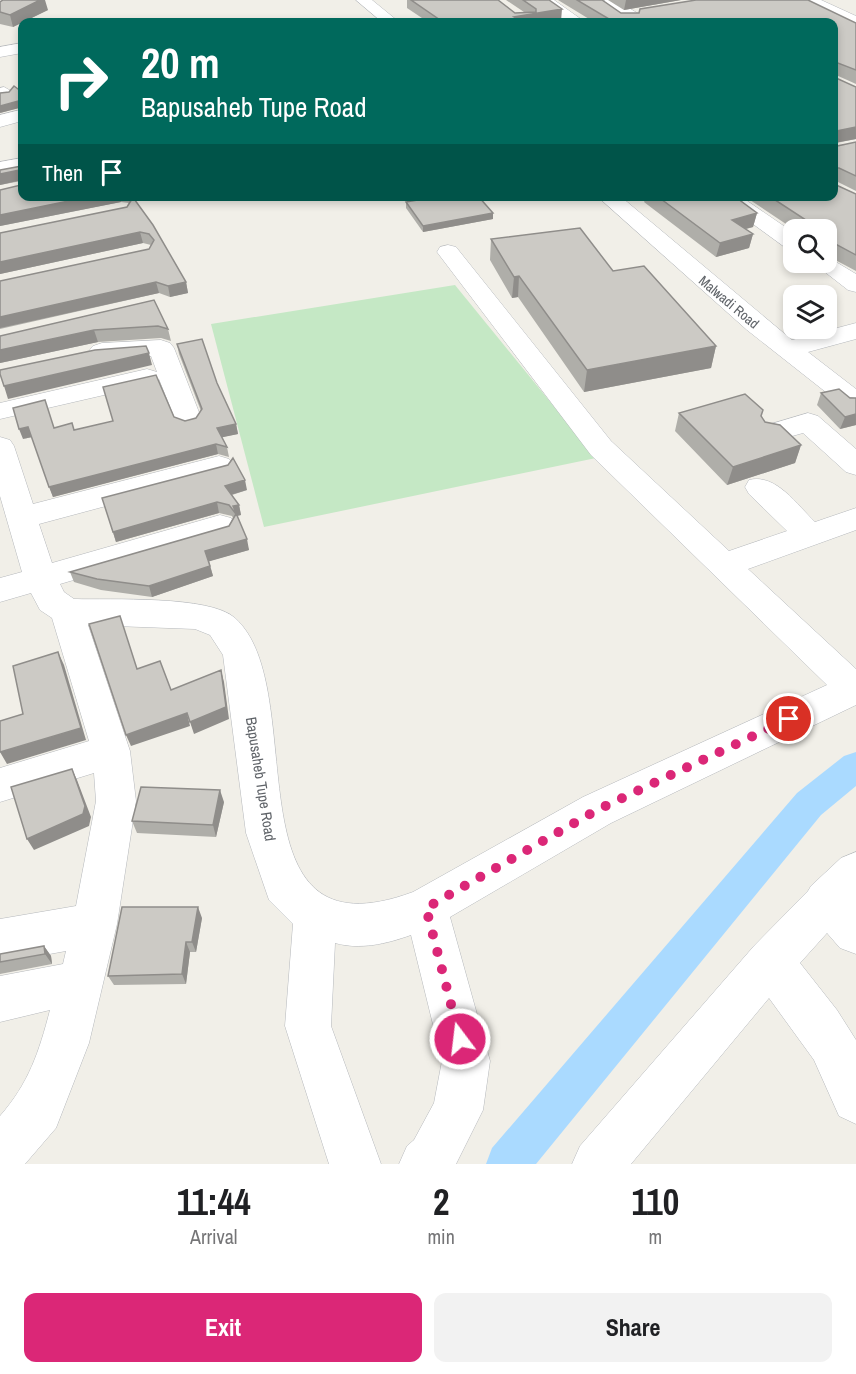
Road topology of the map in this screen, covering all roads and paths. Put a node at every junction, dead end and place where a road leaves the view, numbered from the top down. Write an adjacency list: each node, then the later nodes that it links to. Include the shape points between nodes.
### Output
1 (363, 0): 6 (street)
2 (544, 0): 7 (street)
3 (594, 0): 8 (street)
4 (613, 0): 8 (street, via 610,3)
5 (809, 0): 9 (street)
6 (386, 18)
7 (571, 18)
8 (639, 18)
9 (856, 22)
10 (856, 28): 11 (street)
11 (838, 31)
12 (18, 49): 13 (street)
13 (0, 52)
14 (18, 116): 15 (street)
15 (0, 120)
16 (18, 165): 17 (street)
17 (0, 168)
18 (613, 201): 25 (street, Malwadi Road, via 756,325)
19 (732, 201): 20 (street)
20 (783, 236)
21 (448, 252): 40 (street, via 601,448)
22 (837, 272): 23 (street)
23 (856, 285)
24 (856, 331): 25 (street)
25 (790, 349): 28 (street, Malwadi Road)
26 (76, 356): 27 (street, via 161,348)
27 (170, 372): 29 (street); 30 (street)
28 (856, 402)
29 (0, 411)
30 (188, 420)
31 (771, 433): 33 (street, via 808,422)
32 (0, 447): 36 (street)
33 (856, 465)
34 (219, 466): 36 (street)
35 (760, 487): 39 (street)
36 (21, 518): 41 (street)
37 (856, 519): 39 (street)
38 (220, 526): 41 (street)
39 (810, 535): 40 (street)
40 (724, 565): 44 (street)
41 (40, 578): 42 (street); 43 (street, via 52,601)
42 (0, 590)
43 (67, 611): 45 (street); 49 (street, Bapusaheb Tupe Road, via 199,616 222,626 240,652 266,833 284,886)
44 (855, 688): 48 (street, Bapusaheb Tupe Road, via 597,810)
45 (111, 751): 46 (street); 50 (street, via 116,801)
46 (0, 785)
47 (841, 886): 51 (street); 53 (street)
48 (426, 908): 49 (street, Bapusaheb Tupe Road, via 392,921 351,926); 59 (street, via 466,1061 458,1110)
49 (316, 917): 58 (street, via 308,1026)
50 (95, 924): 52 (street); 54 (street)
51 (856, 933)
52 (0, 941)
53 (770, 962): 56 (street, via 827,1034 848,1070); 60 (street)
54 (80, 985): 55 (street); 57 (street, via 65,1043 38,1110)
55 (0, 999)
56 (856, 1098)
57 (0, 1154)
58 (356, 1164)
59 (425, 1164)
60 (598, 1164)

